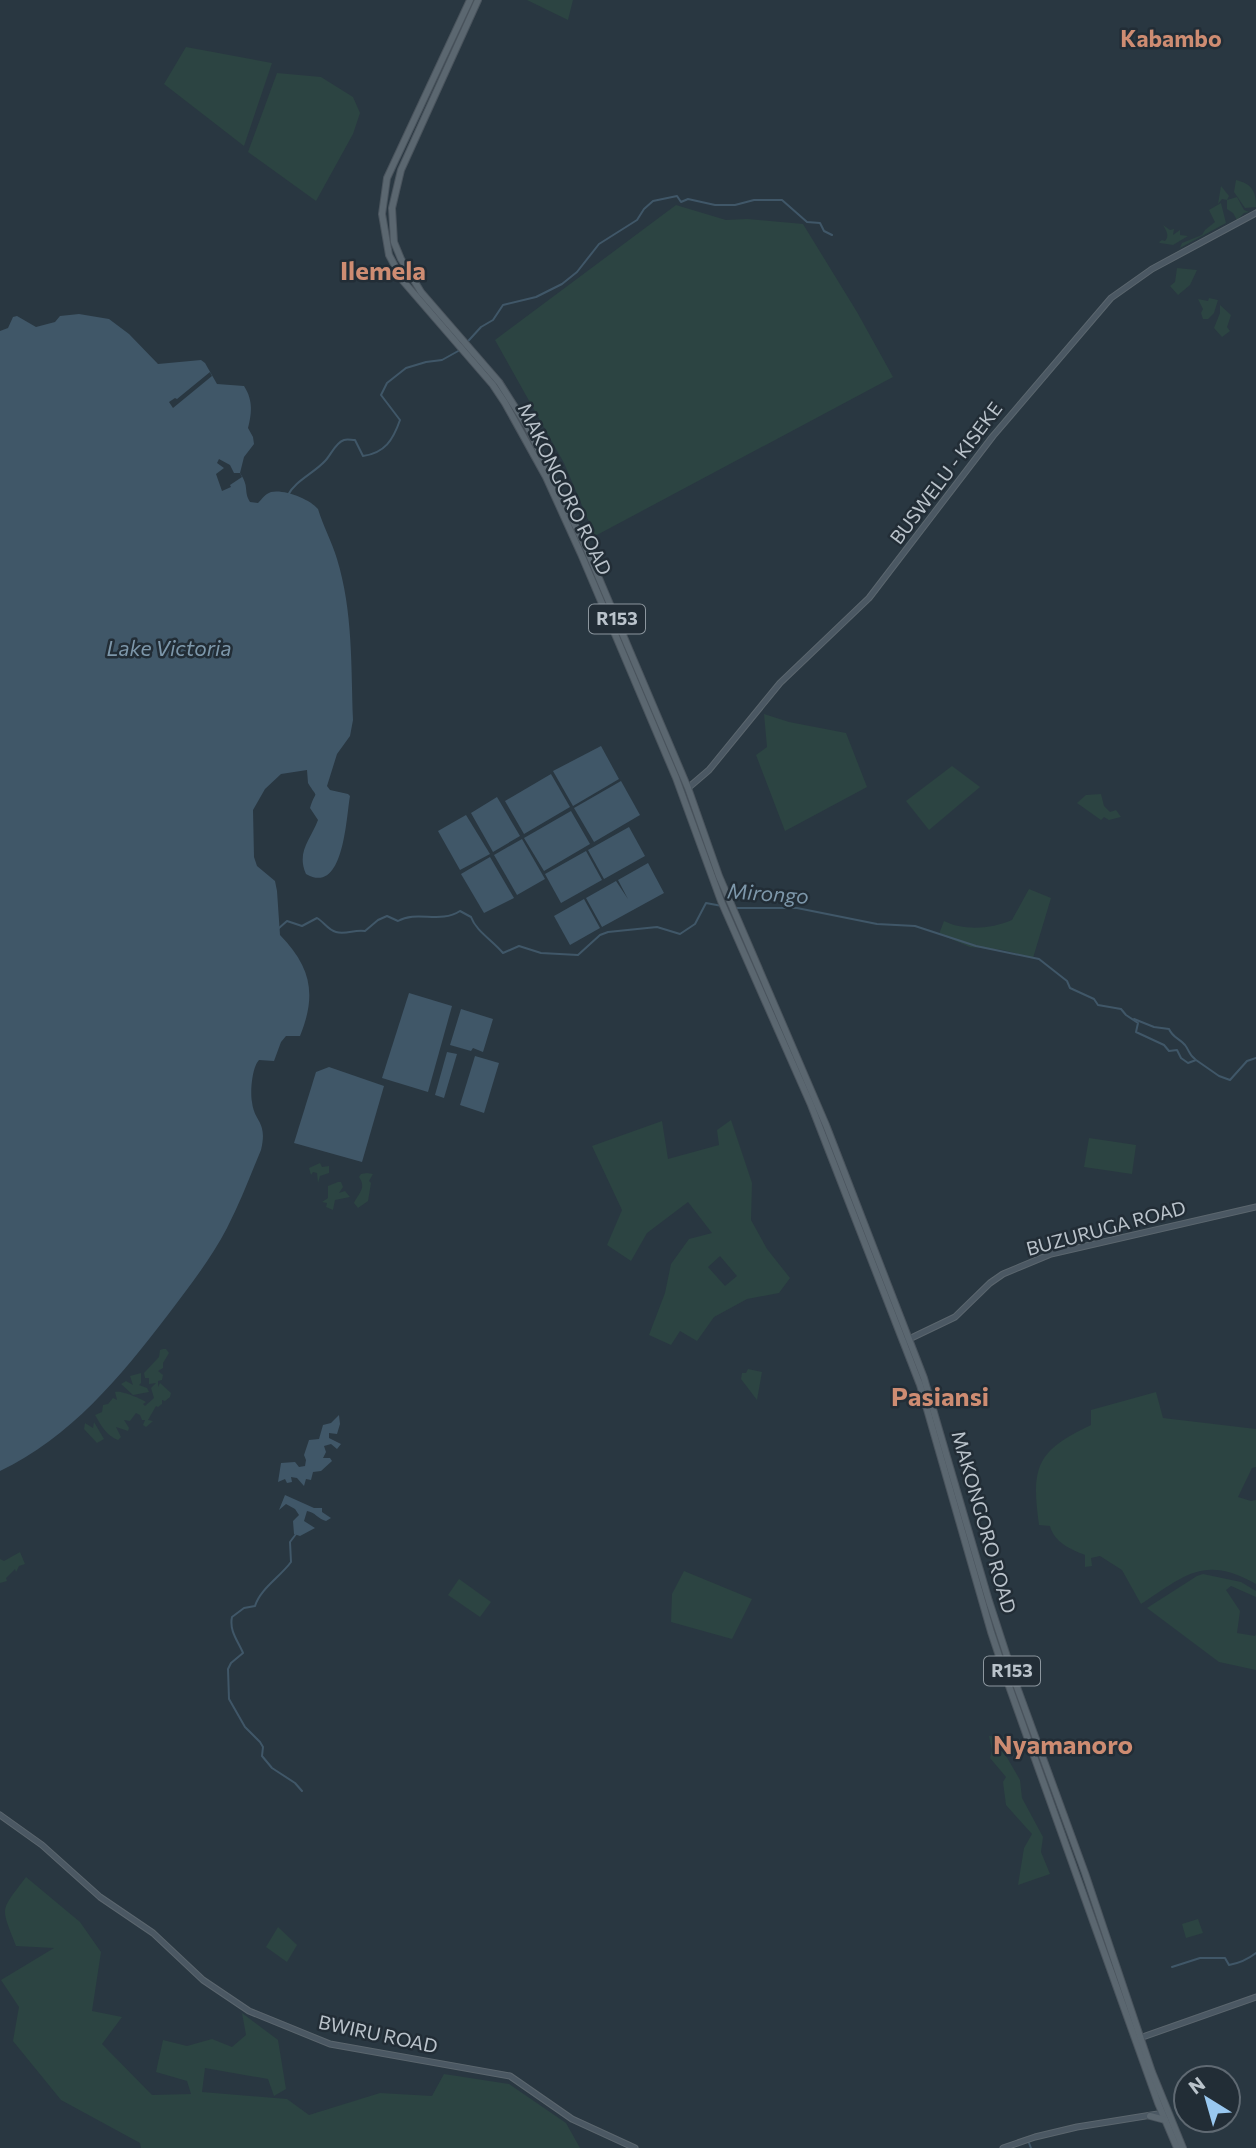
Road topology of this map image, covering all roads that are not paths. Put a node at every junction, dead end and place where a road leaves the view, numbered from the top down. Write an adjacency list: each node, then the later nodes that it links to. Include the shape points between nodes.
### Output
1 (470, 0): 4 (main road, MAKONGORO ROAD / R153, via 391,169 382,205 386,244 397,272)
2 (478, 0): 4 (main road, MAKONGORO ROAD / R153, via 401,170 391,215 401,260)
3 (1256, 213): 6 (main road, BUSWELU - KISEKE, via 1152,269 1111,298 993,436 869,598 786,677 714,764)
4 (459, 340): 5 (main road, MAKONGORO ROAD / R153)
5 (473, 357): 6 (main road, MAKONGORO ROAD / R153, via 499,382 520,414 560,491); 7 (main road, MAKONGORO ROAD / R153, via 515,418 569,526)
6 (688, 788): 7 (main road, MAKONGORO ROAD / R153)
7 (724, 900): 9 (main road, MAKONGORO ROAD / R153, via 817,1103)
8 (1256, 1207): 9 (main road, BUZURUGA ROAD, via 1051,1254 1003,1274 955,1317)
9 (906, 1340): 12 (main road, MAKONGORO ROAD / R153, via 925,1378 989,1601)
10 (0, 1815): 17 (main road, BWIRU ROAD, via 100,1897 153,1933 203,1980 249,2011 330,2044 510,2076 572,2119)
11 (1256, 1997): 12 (main road)
12 (1139, 2039): 13 (main road, MAKONGORO ROAD / R153); 14 (main road, MAKONGORO ROAD / R153)
13 (1158, 2103): 14 (main road, MAKONGORO ROAD / R153); 15 (main road)
14 (1165, 2113): 15 (main road); 16 (main road, MAKONGORO ROAD / R153); 20 (main road, MAKONGORO ROAD / R153)
15 (1150, 2116): 16 (main road); 18 (main road, via 1064,2130)
16 (1166, 2121): 19 (main road, MAKONGORO ROAD / R153)
17 (635, 2148)
18 (1003, 2148)
19 (1177, 2148)
20 (1183, 2148)

